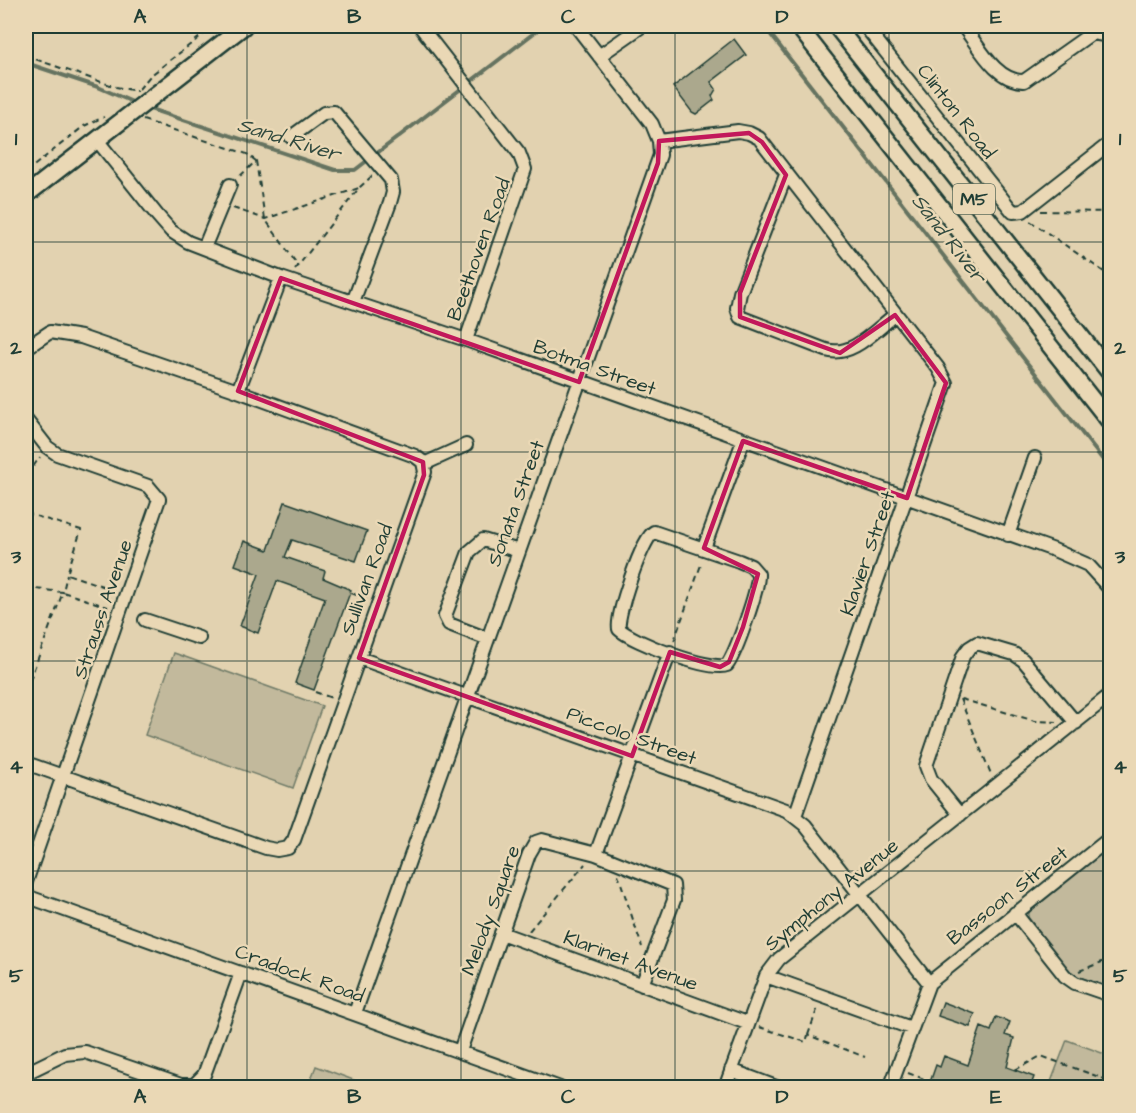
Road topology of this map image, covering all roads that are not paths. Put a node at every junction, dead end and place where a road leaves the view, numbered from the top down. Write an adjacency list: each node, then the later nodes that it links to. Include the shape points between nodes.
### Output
1 (244, 26): 13 (main road, via 144,95 135,116)
2 (420, 26): 23 (street, Beethoven Road, via 519,153 525,169)
3 (576, 26): 11 (street)
4 (642, 26): 11 (street)
5 (798, 26): 29 (main road, M5)
6 (836, 26): 25 (main road, M5)
7 (865, 26): 15 (street, Clinton Road, via 1013,212 1023,211)
8 (963, 26): 9 (street, via 1000,74 1012,81 1024,81)
9 (1088, 29): 10 (street)
10 (1110, 36)
11 (599, 56): 14 (street, via 652,124)
12 (291, 137): 21 (street, via 329,111 338,115 391,180 392,196)
13 (96, 140): 18 (main road); 19 (street, Botma Street, via 171,231)
14 (659, 141): 16 (street, Klavier Street, via 749,133 762,142); 26 (street, Sonata Street, via 658,163)
15 (1110, 143)
16 (786, 175): 22 (street, Klavier Street); 22 (street, via 740,293 737,308 741,317 840,353)
17 (230, 184): 19 (street)
18 (27, 191)
19 (204, 248): 20 (street, Botma Street)
20 (281, 278): 21 (street, Botma Street); 27 (street)
21 (353, 302): 23 (street, Botma Street)
22 (895, 315): 34 (street, Klavier Street, via 938,368 945,383)
23 (466, 340): 26 (street, Botma Street)
24 (26, 348): 27 (street, via 50,332 63,332)
25 (1110, 373)
26 (579, 382): 30 (street, Botma Street); 37 (street, Sonata Street)
27 (238, 391): 33 (street, via 415,456)
28 (26, 420): 49 (street, Strauss Avenue, via 57,454 148,486 158,495 158,509)
29 (1110, 422)
30 (743, 441): 34 (street, Botma Street); 36 (street)
31 (466, 445): 33 (street)
32 (1035, 458): 35 (street)
33 (424, 464): 43 (street, Sullivan Road, via 424,474)
34 (907, 498): 35 (street, Botma Street); 51 (street, Klavier Street)
35 (1008, 535): 38 (street, Botma Street, via 1076,558 1094,570)
36 (704, 548): 42 (street, via 657,532 650,534 619,617 619,629 628,636); 42 (street, via 751,566 758,574 758,583 726,664 717,667)
37 (519, 551): 41 (street, Sonata Street); 41 (street, via 483,540 475,544 445,616 449,624)
38 (1110, 589)
39 (146, 620): 40 (street)
40 (199, 638)
41 (488, 639): 45 (street, Sonata Street)
42 (670, 652): 47 (street)
43 (359, 658): 45 (street, Piccolo Street); 49 (street, Sullivan Road, via 294,840 284,849 266,848)
44 (1110, 695): 46 (street, Symphony Avenue)
45 (467, 697): 47 (street, Piccolo Street); 64 (street, Sonata Street)
46 (1076, 723): 50 (street, Symphony Avenue); 50 (street, via 1030,667 1014,654 977,644 966,652 955,696 926,766 931,779)
47 (632, 756): 51 (street, Piccolo Street); 53 (street)
48 (26, 763): 49 (street, Sullivan Road)
49 (64, 777): 54 (street, Strauss Avenue)
50 (960, 815): 55 (street, Symphony Avenue)
51 (795, 816): 55 (street)
52 (1110, 838): 57 (street, Bassoon Street)
53 (596, 854): 58 (street, Melody Square, via 554,841 536,842); 62 (street, Melody Square, via 666,880 675,888 673,904)
54 (26, 882)
55 (858, 895): 60 (street, Symphony Avenue, via 788,951); 61 (street)
56 (26, 896): 59 (street, Cradock Road)
57 (1014, 913): 61 (street, Bassoon Street); 63 (street, via 1065,976)
58 (501, 933): 62 (street, Klarinet Avenue); 67 (street, Melody Square)
59 (241, 973): 64 (street, Cradock Road); 69 (street, via 204,1075 194,1085 182,1085 85,1052 65,1054)
60 (766, 976): 65 (street, Symphony Avenue); 66 (street)
61 (929, 983): 66 (street, Bassoon Street)
62 (642, 985): 65 (street, Klarinet Avenue)
63 (1110, 994)
64 (355, 1013): 67 (street, Cradock Road)
65 (747, 1023): 68 (street, Symphony Avenue)
66 (911, 1028): 73 (street, Bassoon Street)
67 (460, 1052): 70 (street, Cradock Road)
68 (731, 1071): 71 (street, Symphony Avenue); 72 (street)
69 (26, 1073)
70 (561, 1088)
71 (725, 1088)
72 (779, 1088)
73 (890, 1088)

